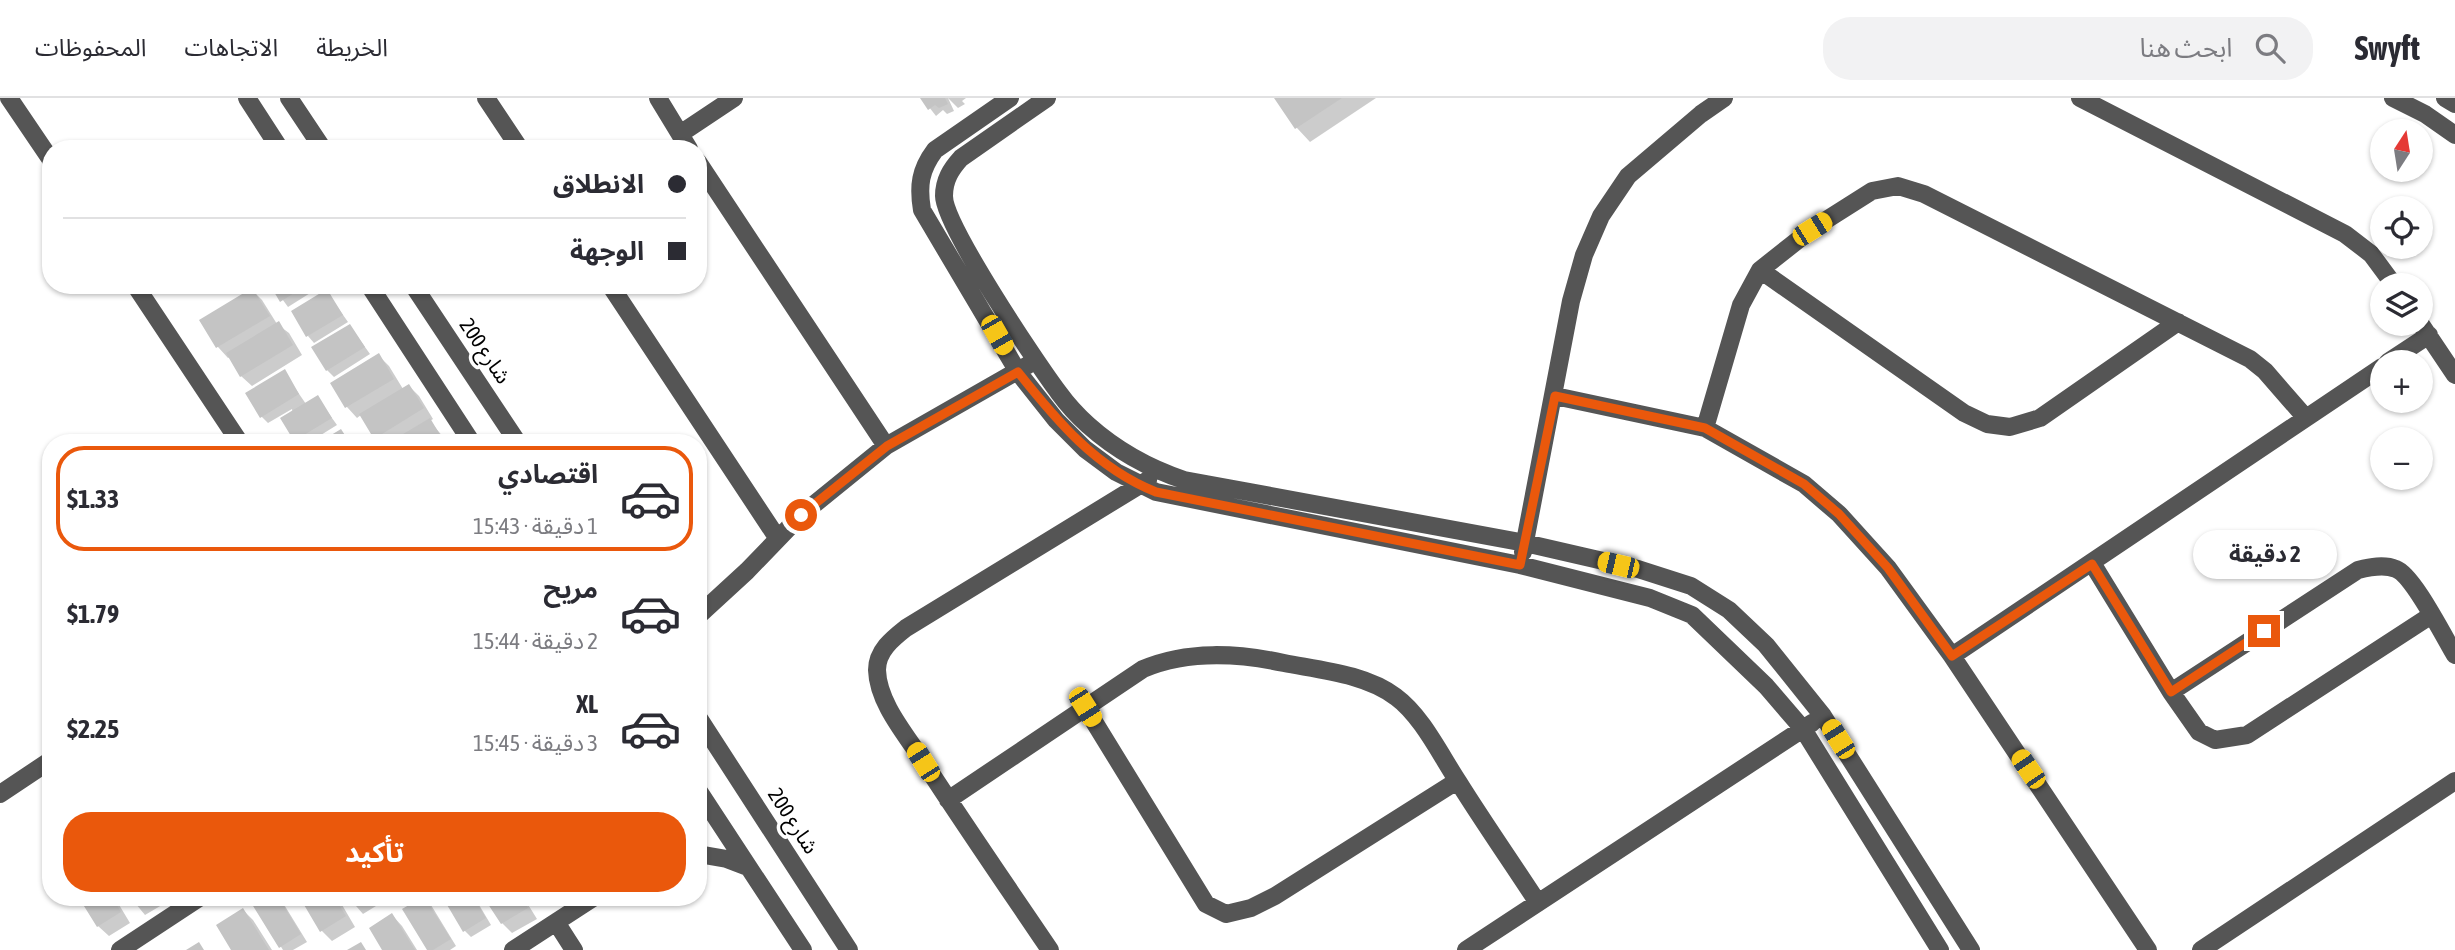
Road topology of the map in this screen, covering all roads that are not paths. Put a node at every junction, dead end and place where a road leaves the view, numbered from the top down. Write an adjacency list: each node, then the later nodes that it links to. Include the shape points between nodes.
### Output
1 (9, 98): 20 (street)
2 (247, 98): 15 (street)
3 (289, 98): 16 (street)
4 (486, 98): 17 (street)
5 (658, 98): 18 (street)
6 (734, 98): 19 (street)
7 (1010, 98): 33 (street, via 935,150 921,175 920,195 922,210 938,240)
8 (1047, 98): 32 (street, via 961,158 951,170 944,195 949,216 976,265)
9 (1724, 98): 36 (street, via 1628,176 1601,216 1571,301)
10 (2080, 98): 23 (street, via 2345,234 2371,254)
11 (2393, 98): 14 (street)
12 (2445, 98): 13 (street)
13 (2455, 104)
14 (2455, 135)
15 (274, 140)
16 (317, 140)
17 (514, 140)
18 (683, 140)
19 (685, 140)
20 (42, 147)
21 (707, 176): 42 (street)
22 (1760, 270): 28 (street, via 1812,229 1872,191 1898,186 1924,194); 28 (street, via 1987,425 2010,426 2040,418); 38 (street, via 1741,305)
23 (2385, 273)
24 (141, 294): 39 (street)
25 (375, 294): 40 (street)
26 (419, 294): 41 (street, شارع 200)
27 (616, 294): 45 (street)
28 (2178, 322): 37 (street, via 2250,359)
29 (2417, 336): 31 (street)
30 (2430, 336): 35 (street)
31 (2401, 350)
32 (1036, 360): 33 (street); 43 (street, via 1059,395 1088,425)
33 (1018, 372): 42 (street); 44 (street, via 1085,449)
34 (2370, 375): 37 (street)
35 (2455, 375)
36 (1555, 396): 38 (street); 46 (street)
37 (2305, 417): 47 (street)
38 (1705, 428): 52 (street, via 1804,484 1839,514 1888,568)
39 (234, 434)
40 (466, 434)
41 (512, 434)
42 (887, 446): 45 (street, via 825,494)
43 (1158, 471): 44 (street); 46 (street, via 1255,495)
44 (1141, 486): 48 (street); 62 (street, via 906,628 881,653 877,668 887,705)
45 (778, 539): 49 (street)
46 (1525, 543): 48 (street); 55 (street, via 1691,586 1729,610 1766,645)
47 (2092, 564): 52 (street); 53 (street)
48 (1520, 565): 56 (street, via 1650,598 1692,615)
49 (707, 606)
50 (2430, 616): 51 (street); 53 (street, via 2246,735 2215,740 2199,732); 53 (street, via 2411,580 2397,569 2358,570)
51 (2455, 655)
52 (1952, 656): 79 (street)
53 (2171, 692)
54 (1085, 707): 59 (street, via 1164,660 1221,654 1255,657 1370,683 1396,697 1430,735); 59 (street, via 1206,904 1226,914 1275,896); 62 (street)
55 (1823, 716): 56 (street); 78 (street)
56 (1803, 729): 66 (street); 77 (street)
57 (707, 731): 74 (street, شارع 200)
58 (42, 767): 61 (street)
59 (1458, 781): 66 (street)
60 (2455, 781): 80 (street)
61 (0, 794)
62 (948, 800): 75 (street)
63 (707, 804): 65 (street)
64 (707, 856): 65 (street)
65 (748, 867): 73 (street)
66 (1538, 903): 76 (street)
67 (188, 906): 70 (street)
68 (581, 906): 69 (street)
69 (556, 922): 71 (street); 72 (street)
70 (120, 950)
71 (513, 950)
72 (574, 950)
73 (803, 950)
74 (849, 950)
75 (1050, 950)
76 (1466, 950)
77 (1940, 950)
78 (1971, 950)
79 (2148, 950)
80 (2201, 950)

